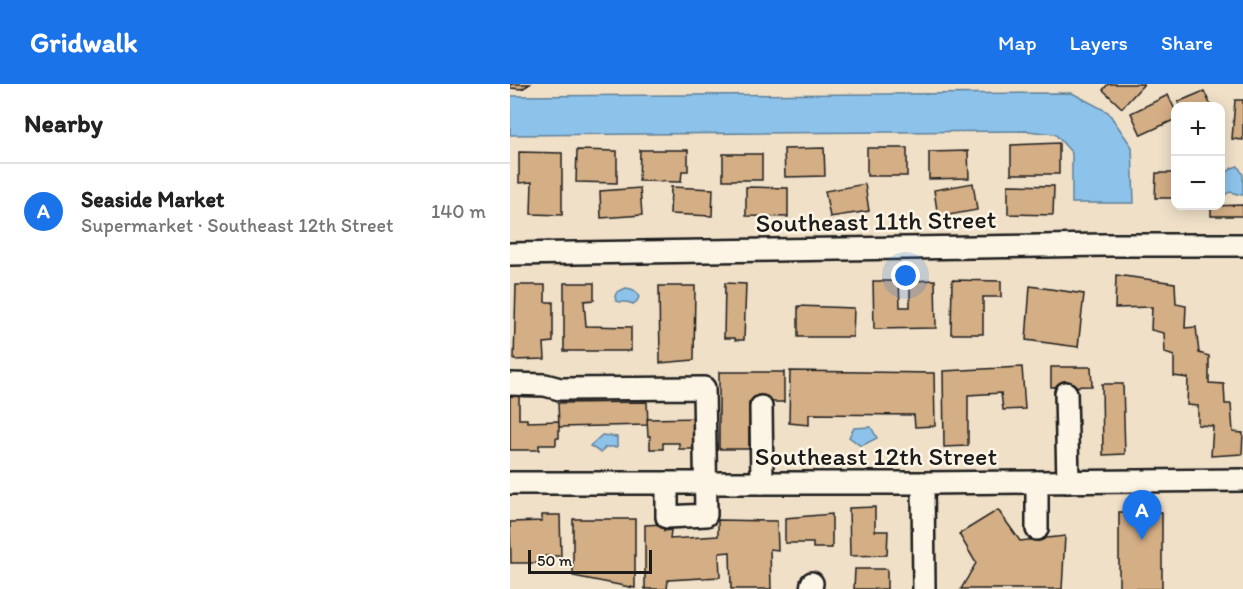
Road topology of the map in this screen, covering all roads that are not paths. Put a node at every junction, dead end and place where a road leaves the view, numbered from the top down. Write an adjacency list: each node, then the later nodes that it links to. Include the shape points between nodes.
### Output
1 (1243, 245): 2 (street, Southeast 11th Street)
2 (510, 254)
3 (510, 384): 11 (street, via 560,389 704,388)
4 (1066, 393): 8 (street)
5 (761, 407): 12 (street)
6 (1243, 480): 8 (street, Southeast 12th Street)
7 (1037, 482): 8 (street, Southeast 12th Street); 13 (street, Southeast 12th Street); 14 (street)
8 (1068, 482)
9 (510, 483): 10 (street, Southeast 12th Street)
10 (667, 483): 11 (street, Southeast 12th Street); 11 (street, via 667,517 706,515)
11 (706, 483): 12 (street, Southeast 12th Street)
12 (762, 483): 13 (street, Southeast 12th Street)
13 (923, 483): 15 (street)
14 (1037, 529)
15 (924, 589)

